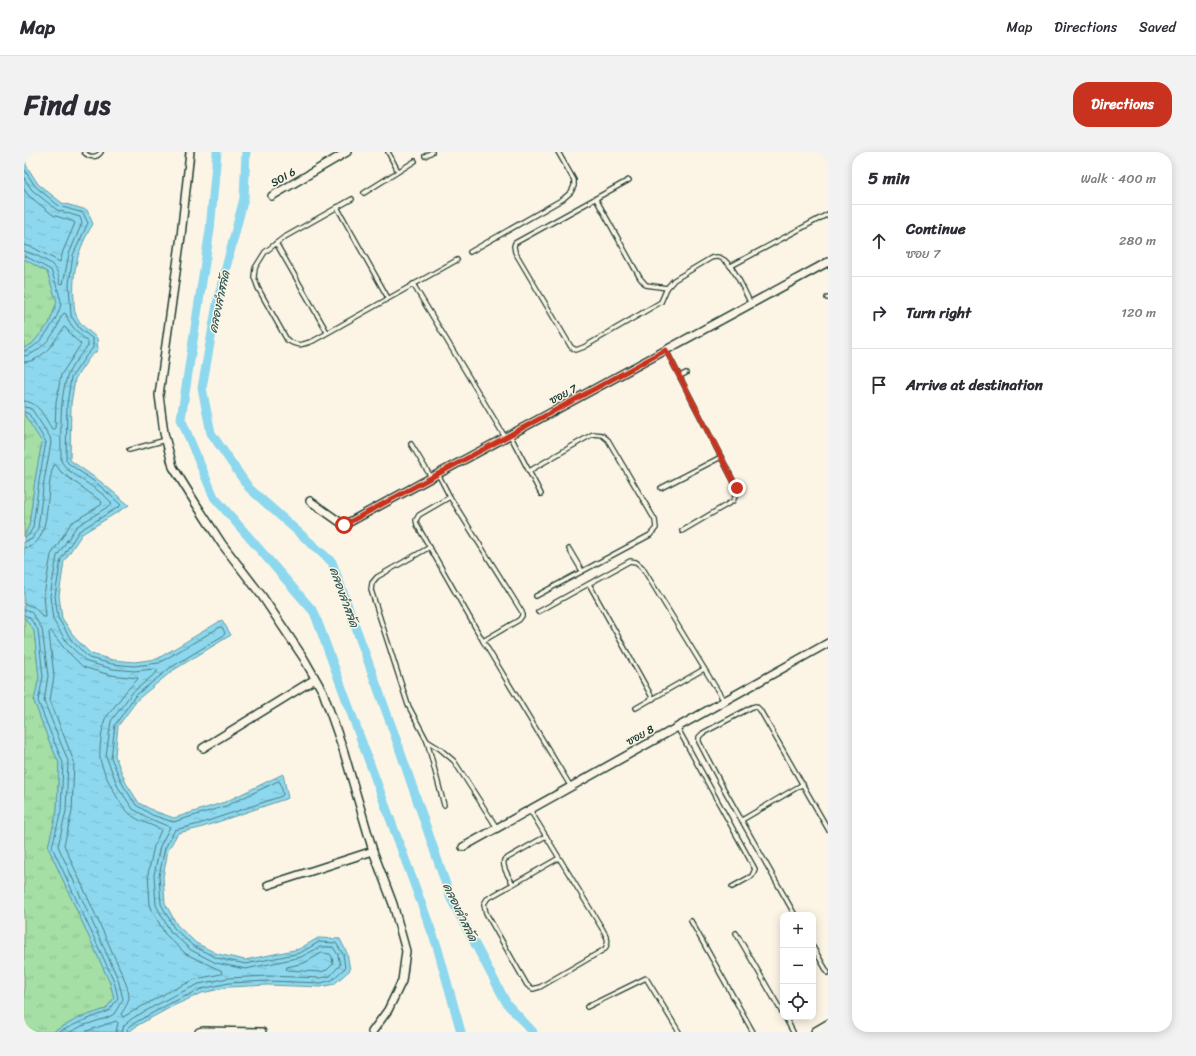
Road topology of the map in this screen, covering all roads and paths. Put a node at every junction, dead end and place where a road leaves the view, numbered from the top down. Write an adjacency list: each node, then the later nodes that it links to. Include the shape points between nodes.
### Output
1 (84, 152): 2 (lane, via 90,156)
2 (101, 152)
3 (190, 152): 32 (street, via 159,395)
4 (347, 152): 13 (street, SOI 6)
5 (388, 152): 10 (lane)
6 (432, 152): 8 (lane)
7 (558, 152): 19 (lane, via 574,180 571,192)
8 (425, 156)
9 (415, 161): 10 (lane)
10 (398, 171): 12 (lane)
11 (629, 180): 15 (lane)
12 (364, 192)
13 (272, 196)
14 (352, 199): 16 (lane)
15 (596, 199): 24 (lane, via 646,286); 24 (lane, via 515,243 514,246 572,347 576,350 584,348 646,312 661,302)
16 (337, 208): 18 (lane); 25 (lane)
17 (828, 214): 22 (lane)
18 (276, 243): 27 (lane); 27 (lane, via 265,252 255,268 254,277 287,340 300,346)
19 (470, 252)
20 (457, 260): 23 (lane)
21 (828, 262): 26 (street, ซอย 7)
22 (731, 266): 24 (lane, via 718,256 711,258 674,280); 26 (lane)
23 (413, 284): 25 (lane); 31 (lane)
24 (667, 288)
25 (388, 298): 27 (lane)
26 (751, 304): 28 (street, ซอย 7)
27 (327, 332)
28 (666, 350): 30 (lane); 31 (street, ซอย 7)
29 (686, 374): 30 (lane)
30 (680, 376): 35 (lane)
31 (508, 436): 36 (lane); 37 (street, ซอย 7)
32 (166, 440): 34 (lane); 53 (street, via 174,467 196,504 222,544 266,602)
33 (411, 444): 38 (lane)
34 (129, 450)
35 (721, 457): 39 (lane); 43 (lane, via 737,488 733,501)
36 (529, 471): 40 (lane); 46 (lane, via 593,434 602,435 608,440 655,520 656,528 650,534)
37 (438, 474): 38 (street, ซอย 7); 41 (lane)
38 (431, 478): 42 (street, ซอย 7, via 344,525)
39 (661, 488)
40 (541, 494)
41 (450, 498): 44 (lane, via 419,515 416,520); 50 (lane, via 522,612 519,620)
42 (310, 501)
43 (682, 531)
44 (430, 547): 50 (lane); 58 (lane, via 377,577 372,583 371,590 408,705)
45 (569, 550): 46 (lane)
46 (582, 571): 48 (lane)
47 (589, 584): 49 (lane); 52 (lane, via 630,561 636,562 642,567); 54 (lane)
48 (536, 596)
49 (538, 612)
50 (483, 641): 61 (lane)
51 (828, 643): 55 (street, ซอย 8)
52 (704, 669): 54 (lane); 55 (lane)
53 (315, 679): 59 (street); 69 (street, via 323,692 343,750)
54 (653, 699): 56 (lane)
55 (724, 701): 57 (street, ซอย 8)
56 (636, 708)
57 (677, 727): 61 (street, ซอย 8); 73 (lane, via 754,866 752,876)
58 (427, 741): 62 (lane); 65 (lane, via 454,760)
59 (203, 748)
60 (803, 784): 64 (lane); 64 (lane, via 756,706 703,733 699,737 699,742); 66 (lane)
61 (571, 787): 63 (street, ซอย 8)
62 (444, 805)
63 (530, 810): 65 (street, ซอย 8); 67 (lane)
64 (742, 820): 74 (lane)
65 (497, 829): 68 (street, ซอย 8)
66 (828, 829)
67 (546, 836): 70 (lane); 71 (lane, via 504,860 504,867)
68 (463, 847)
69 (373, 852): 72 (street); 85 (street, via 393,904 406,951 402,981 388,1010)
70 (559, 858): 71 (lane); 71 (lane, via 603,930 608,944 604,949 533,989 527,985 486,913 484,904 487,898)
71 (513, 884)
72 (268, 885)
73 (732, 887)
74 (793, 912)
75 (691, 922): 87 (lane)
76 (736, 933): 80 (lane)
77 (814, 948): 78 (lane)
78 (828, 973)
79 (587, 1007): 86 (lane, via 646,978)
80 (780, 1009)
81 (787, 1020): 88 (lane)
82 (828, 1025): 89 (street)
83 (199, 1032): 84 (street)
84 (262, 1032)
85 (372, 1032)
86 (679, 1032)
87 (753, 1032)
88 (793, 1032)
89 (816, 1032)

